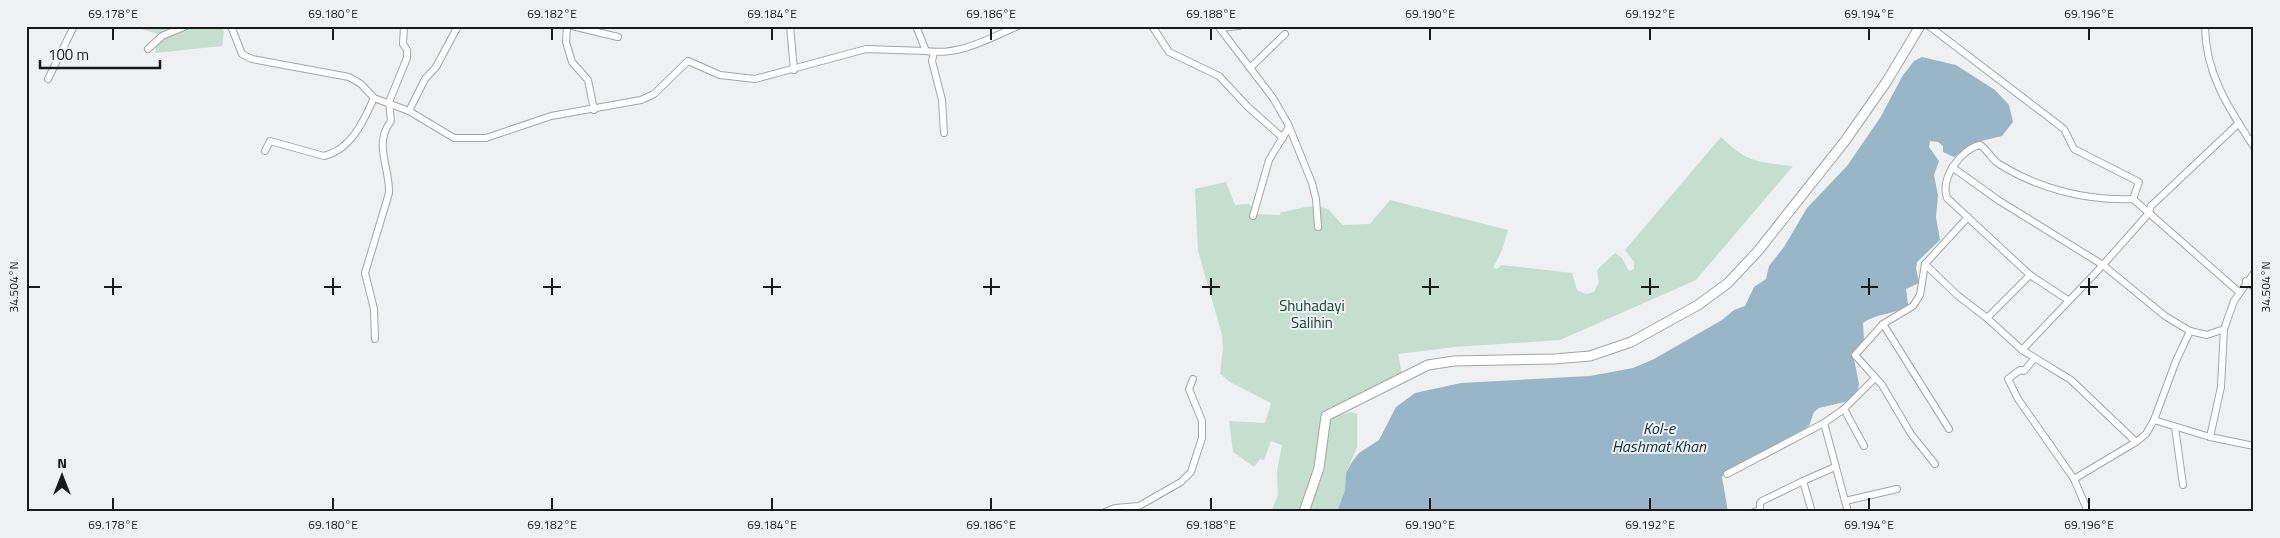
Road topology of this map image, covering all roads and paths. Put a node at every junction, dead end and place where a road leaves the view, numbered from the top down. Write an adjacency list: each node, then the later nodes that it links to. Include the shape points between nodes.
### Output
1 (74, 26): 24 (street)
2 (186, 26): 19 (street, via 162,36)
3 (231, 26): 25 (street, via 242,54 252,59 349,77 362,84)
4 (404, 26): 26 (street, via 403,44 407,58)
5 (458, 26): 28 (street)
6 (567, 26): 27 (street, via 566,42 572,62 588,80)
7 (572, 26): 18 (street)
8 (790, 26): 23 (street)
9 (916, 26): 20 (street)
10 (1018, 26): 21 (street, via 956,52)
11 (1152, 26): 32 (street, via 1169,52 1219,76)
12 (1239, 26): 16 (street)
13 (1920, 26): 77 (street, via 1846,141 1758,251 1728,283 1698,305 1608,351 1554,359 1495,359 1428,365 1326,416 1319,468)
14 (1929, 26): 36 (street, via 2064,129 2074,148 2139,182)
15 (2205, 26): 29 (street, via 2208,60 2228,110)
16 (1219, 27): 22 (street)
17 (1285, 34): 22 (street)
18 (618, 37)
19 (148, 49)
20 (926, 50): 21 (street); 23 (street, via 866,49)
21 (934, 52): 31 (street, via 932,61 942,100)
22 (1250, 68): 30 (street, via 1273,98)
23 (794, 70): 27 (street, via 755,79 720,75 688,61 654,94)
24 (48, 79)
25 (374, 98): 26 (street); 34 (street, via 350,141 331,154 324,156 270,141)
26 (389, 102): 28 (street); 53 (street, via 391,121 384,129 381,142 390,193 365,273 374,310)
27 (594, 110): 28 (street, via 551,116 478,139 454,138)
28 (409, 111)
29 (2239, 123): 33 (street); 37 (street, via 2152,206)
30 (1289, 127): 32 (street); 40 (street, via 1312,183)
31 (944, 133)
32 (1284, 138): 38 (street, via 1269,160)
33 (2254, 147)
34 (265, 151)
35 (1952, 167): 36 (street, via 1971,148 1980,145 1998,164 2041,184 2077,196); 39 (street, via 1945,180 1945,192 1947,198); 42 (street, via 1998,200)
36 (2133, 199): 37 (street)
37 (2149, 213): 42 (street); 47 (street)
38 (1253, 216)
39 (1968, 216): 41 (street); 44 (street)
40 (1318, 227)
41 (1925, 264): 49 (street); 50 (street, via 1920,295 1913,306)
42 (2103, 265): 48 (street); 52 (street, via 2142,300)
43 (2254, 273): 45 (street)
44 (2030, 275): 48 (street); 49 (street)
45 (2246, 282): 46 (street); 47 (street)
46 (2254, 287)
47 (2239, 292): 51 (street)
48 (2068, 300): 54 (street)
49 (1987, 318): 54 (street)
50 (1883, 324): 56 (street, via 1855,354); 62 (street)
51 (2224, 329): 52 (street, via 2207,334); 63 (street, via 2221,387)
52 (2190, 331): 59 (street)
53 (375, 339)
54 (2022, 350): 55 (street)
55 (2034, 359): 64 (street, via 2071,380); 70 (street, via 2024,371 2020,370 2008,379 2018,399)
56 (1875, 378): 58 (street); 67 (street, via 1910,434)
57 (1193, 380): 76 (street, via 1189,389 1202,421 1202,438 1191,472 1181,482 1139,506)
58 (1844, 409): 60 (street); 65 (street)
59 (2154, 420): 61 (street); 64 (street, via 2146,434)
60 (1824, 423): 68 (street); 69 (street)
61 (2175, 427): 63 (street); 72 (street)
62 (1948, 429)
63 (2210, 437): 66 (street)
64 (2136, 442): 70 (street)
65 (1864, 446)
66 (2254, 446)
67 (1935, 464)
68 (1836, 467): 71 (street); 74 (street)
69 (1728, 474)
70 (2074, 479): 75 (street)
71 (1802, 481): 78 (street, via 1760,502 1760,510); 79 (street)
72 (2183, 485)
73 (1897, 489): 74 (street)
74 (1845, 501): 80 (street)
75 (2086, 507)
76 (1105, 512)
77 (1304, 512)
78 (1754, 512)
79 (1812, 512)
80 (1848, 512)

